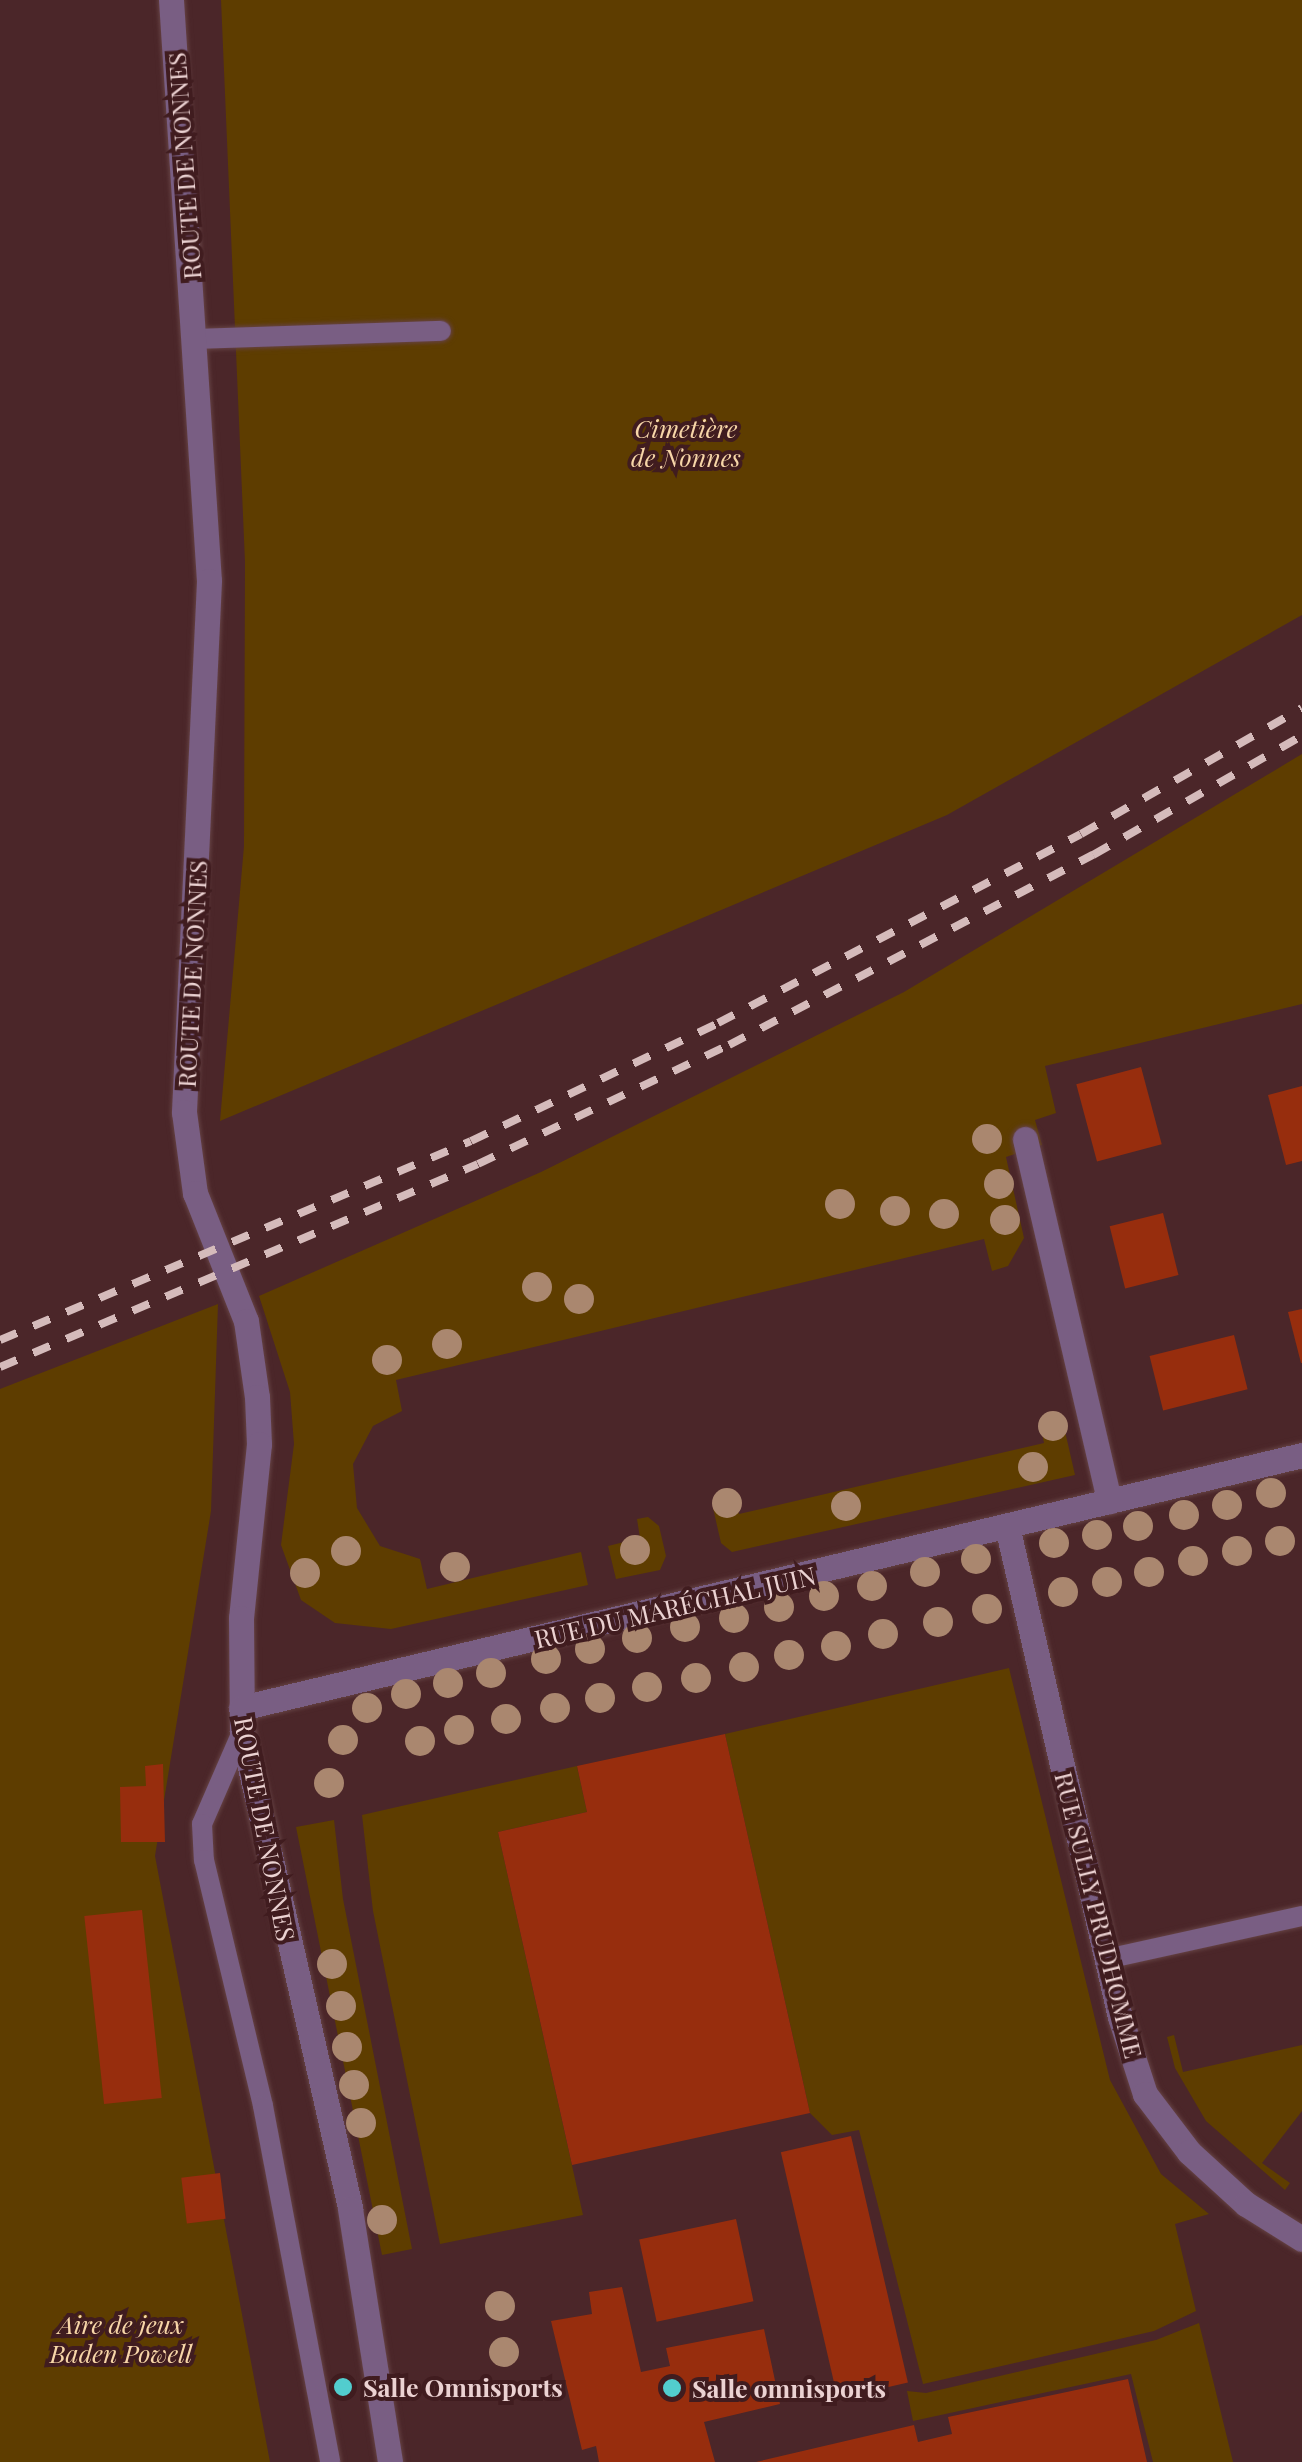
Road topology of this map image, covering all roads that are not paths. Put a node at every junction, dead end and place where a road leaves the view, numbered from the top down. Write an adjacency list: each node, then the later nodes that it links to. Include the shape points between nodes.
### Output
1 (171, 0): 3 (street, ROUTE DE NONNES)
2 (440, 331): 3 (lane)
3 (197, 340): 8 (street, ROUTE DE NONNES, via 209,581 184,1112 194,1193 246,1321 257,1397)
4 (1025, 1139): 6 (street)
5 (1302, 1455): 6 (street, RUE DU MARÉCHAL JUIN)
6 (1109, 1501): 7 (street, RUE DU MARÉCHAL JUIN)
7 (1007, 1526): 8 (street, RUE DU MARÉCHAL JUIN); 10 (street, RUE SULLY PRUDHOMME)
8 (241, 1720): 12 (lane, via 202,1824 204,1860 263,2106); 13 (street, ROUTE DE NONNES, via 350,2209)
9 (1302, 1916): 10 (lane)
10 (1106, 1959): 11 (street, RUE SULLY PRUDHOMME, via 1145,2094 1203,2165 1246,2204)
11 (1302, 2239)
12 (330, 2462)
13 (390, 2462)

